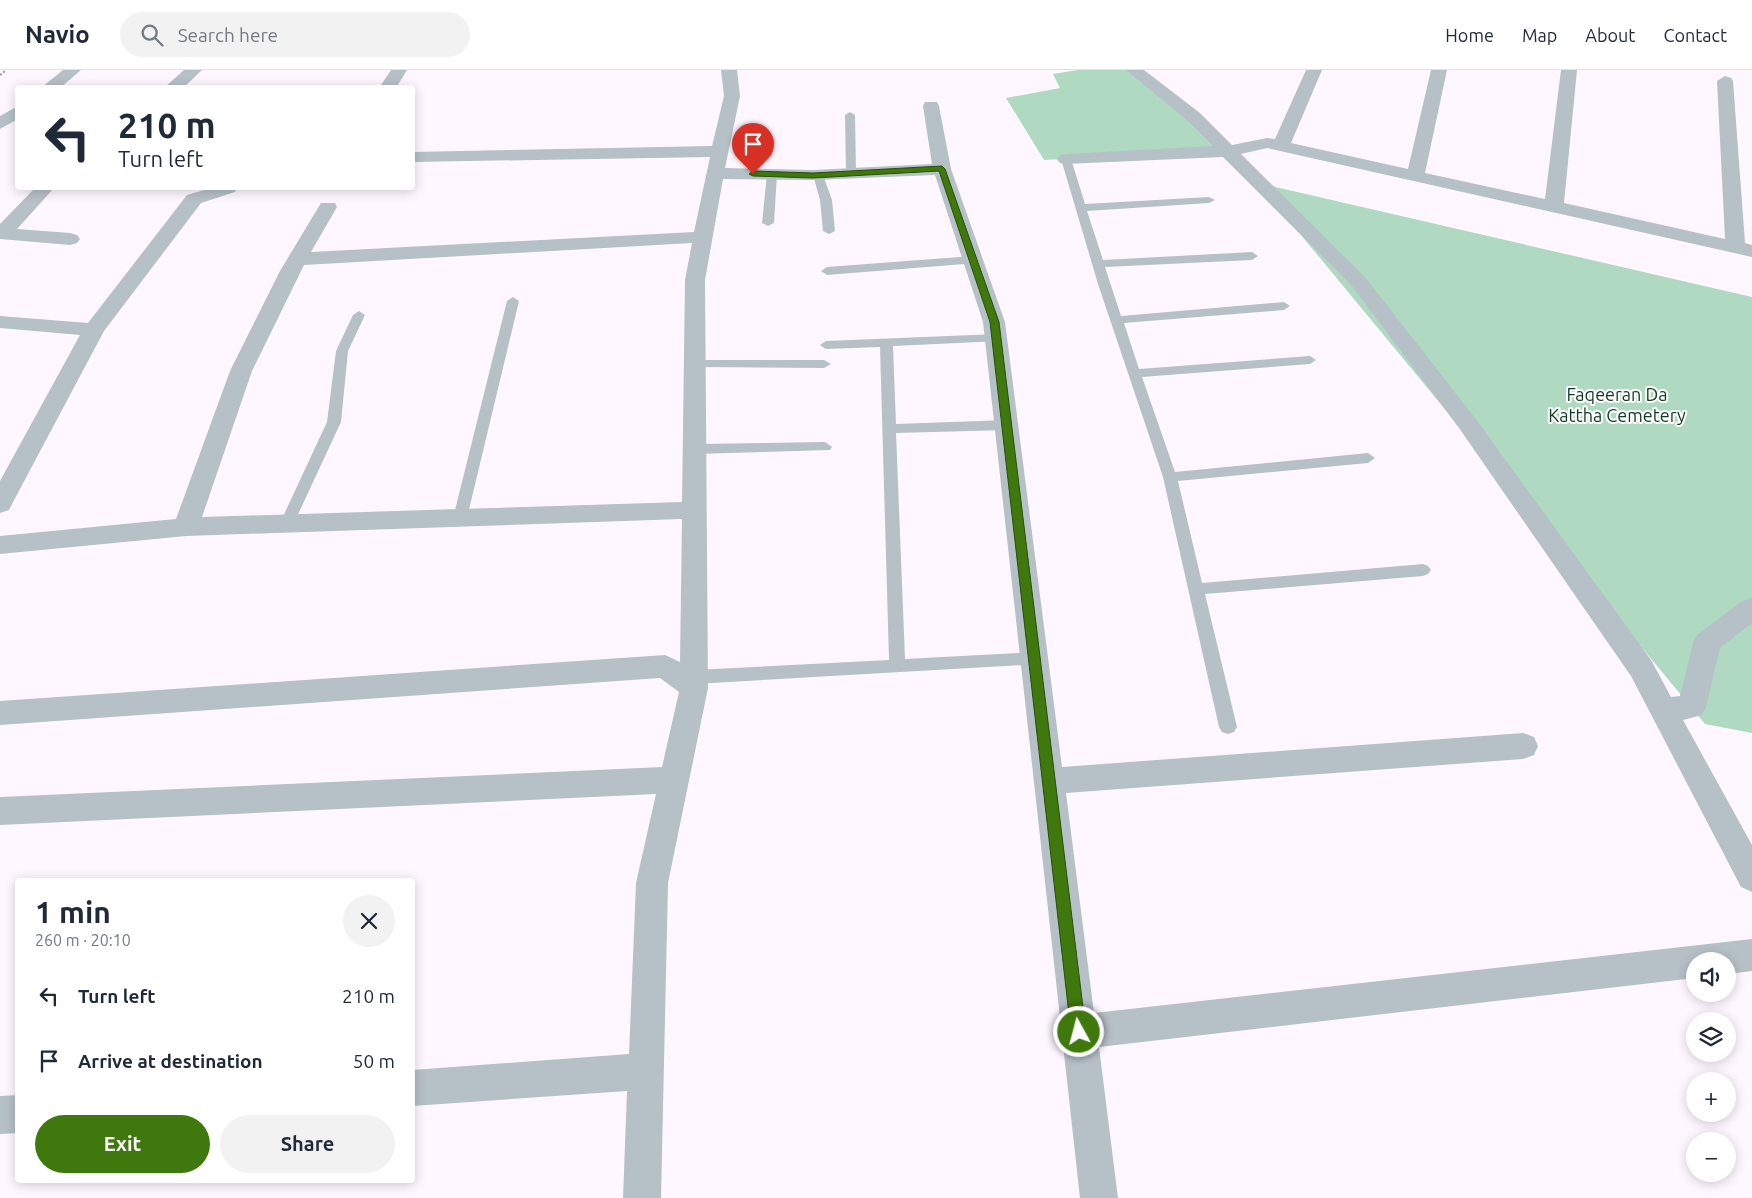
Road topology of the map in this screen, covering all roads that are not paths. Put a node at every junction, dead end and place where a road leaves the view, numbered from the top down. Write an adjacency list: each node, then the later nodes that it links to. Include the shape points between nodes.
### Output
1 (73, 70): 10 (street)
2 (194, 70): 11 (street)
3 (399, 70): 12 (street)
4 (729, 70): 21 (street, via 732,96)
5 (1134, 70): 18 (street, via 1194,117)
6 (1314, 70): 17 (street)
7 (1439, 70): 26 (street)
8 (1569, 70): 31 (street)
9 (1725, 81): 38 (street)
10 (53, 85)
11 (176, 85)
12 (388, 85)
13 (931, 106): 22 (street)
14 (15, 113): 16 (street)
15 (850, 115): 23 (lane)
16 (0, 124)
17 (1281, 145): 18 (street, via 1266,143); 26 (street)
18 (1227, 151): 20 (street); 75 (street, via 1358,282 1466,423 1641,668)
19 (415, 157): 21 (street)
20 (1066, 159): 32 (lane)
21 (718, 162): 24 (street); 36 (street)
22 (942, 169): 23 (street); 41 (street)
23 (851, 173): 25 (street)
24 (772, 174): 25 (street); 33 (lane)
25 (818, 175): 34 (lane, via 826,200)
26 (1415, 176): 31 (street)
27 (43, 190): 35 (street)
28 (222, 190): 49 (street, via 194,199)
29 (1209, 200): 32 (lane)
30 (328, 207): 40 (street)
31 (1554, 207): 38 (street)
32 (1082, 208): 42 (lane)
33 (768, 223)
34 (829, 231)
35 (1, 233): 37 (street)
36 (703, 237): 40 (street); 54 (street, via 695,280)
37 (70, 239)
38 (1743, 249)
39 (1252, 256): 42 (lane)
40 (297, 259): 67 (street, via 241,371)
41 (973, 260): 43 (lane); 50 (street, via 994,322)
42 (1099, 264): 47 (lane)
43 (828, 271)
44 (513, 301): 65 (lane)
45 (1284, 306): 47 (lane)
46 (359, 315): 66 (lane, via 342,351 334,422)
47 (1117, 320): 56 (lane)
48 (0, 322): 49 (street)
49 (94, 330): 63 (street)
50 (996, 338): 51 (lane); 57 (street)
51 (886, 343): 52 (lane); 58 (lane)
52 (826, 345)
53 (1310, 360): 56 (lane)
54 (695, 364): 55 (lane); 60 (street)
55 (824, 364)
56 (1135, 374): 62 (lane)
57 (1007, 425): 58 (lane); 72 (street)
58 (890, 430): 73 (lane)
59 (825, 447): 60 (lane)
60 (694, 448): 64 (street)
61 (1368, 458): 62 (lane)
62 (1170, 477): 70 (lane)
63 (0, 504)
64 (694, 510): 65 (street); 74 (street)
65 (460, 518): 66 (street)
66 (287, 524): 67 (street)
67 (186, 527): 68 (street)
68 (0, 545)
69 (1423, 570): 70 (lane)
70 (1196, 589): 77 (lane)
71 (1752, 608): 75 (street, via 1707,643 1692,707)
72 (1035, 659): 73 (lane); 80 (street)
73 (897, 666): 74 (lane)
74 (694, 683): 76 (street, via 665,666); 79 (street)
75 (1663, 710): 82 (street)
76 (0, 712)
77 (1228, 727)
78 (1523, 746): 80 (street)
79 (674, 780): 81 (street); 87 (street, via 652,883)
80 (1049, 781): 86 (street)
81 (0, 811)
82 (1752, 877)
83 (1752, 955): 84 (street)
84 (1736, 957)
85 (1686, 963): 86 (street)
86 (1079, 1032): 92 (street)
87 (646, 1072): 88 (street); 91 (street)
88 (415, 1088)
89 (15, 1114): 90 (street)
90 (0, 1115)
91 (642, 1198)
92 (1099, 1198)

